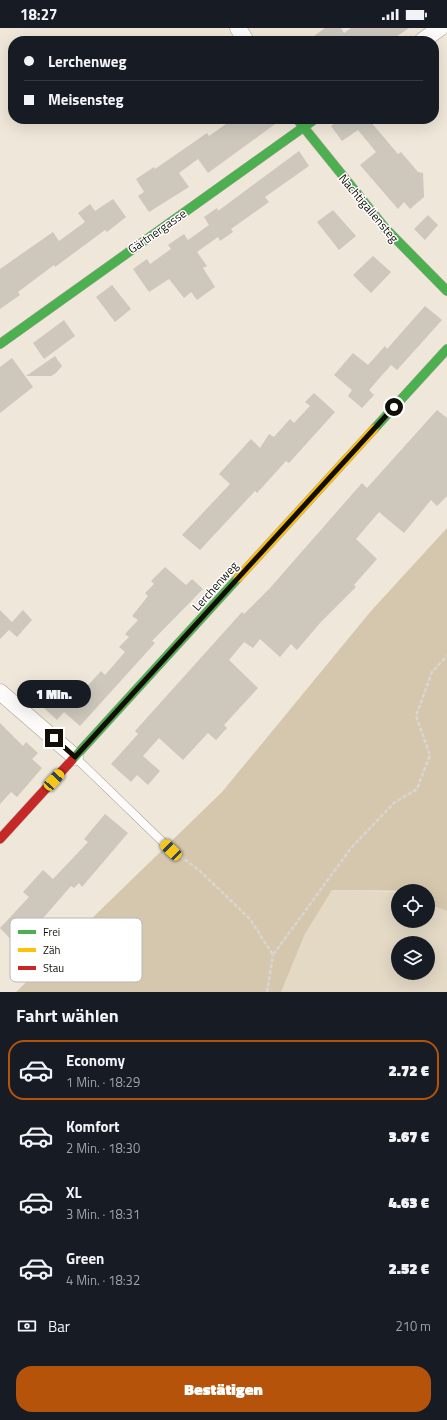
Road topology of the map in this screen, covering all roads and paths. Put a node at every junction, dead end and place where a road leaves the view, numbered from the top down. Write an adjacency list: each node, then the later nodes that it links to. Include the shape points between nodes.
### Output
1 (440, 28): 2 (street)
2 (429, 36)
3 (300, 124): 5 (street, Nachtigallensteg)
4 (308, 124): 5 (street, Gärtnergasse)
5 (303, 128): 6 (street, Nachtigallensteg, via 385,228); 7 (street, Gärtnergasse)
6 (447, 291)
7 (0, 344)
8 (447, 349): 11 (street, Lerchenweg)
9 (447, 656): 14 (path, via 432,672 416,716 430,755 418,789 394,803 351,848)
10 (0, 692): 11 (street)
11 (75, 757): 12 (street, Lerchenweg); 13 (lane)
12 (0, 839)
13 (171, 850): 14 (path, via 200,871 250,919)
14 (273, 955): 15 (path)
15 (268, 992)

